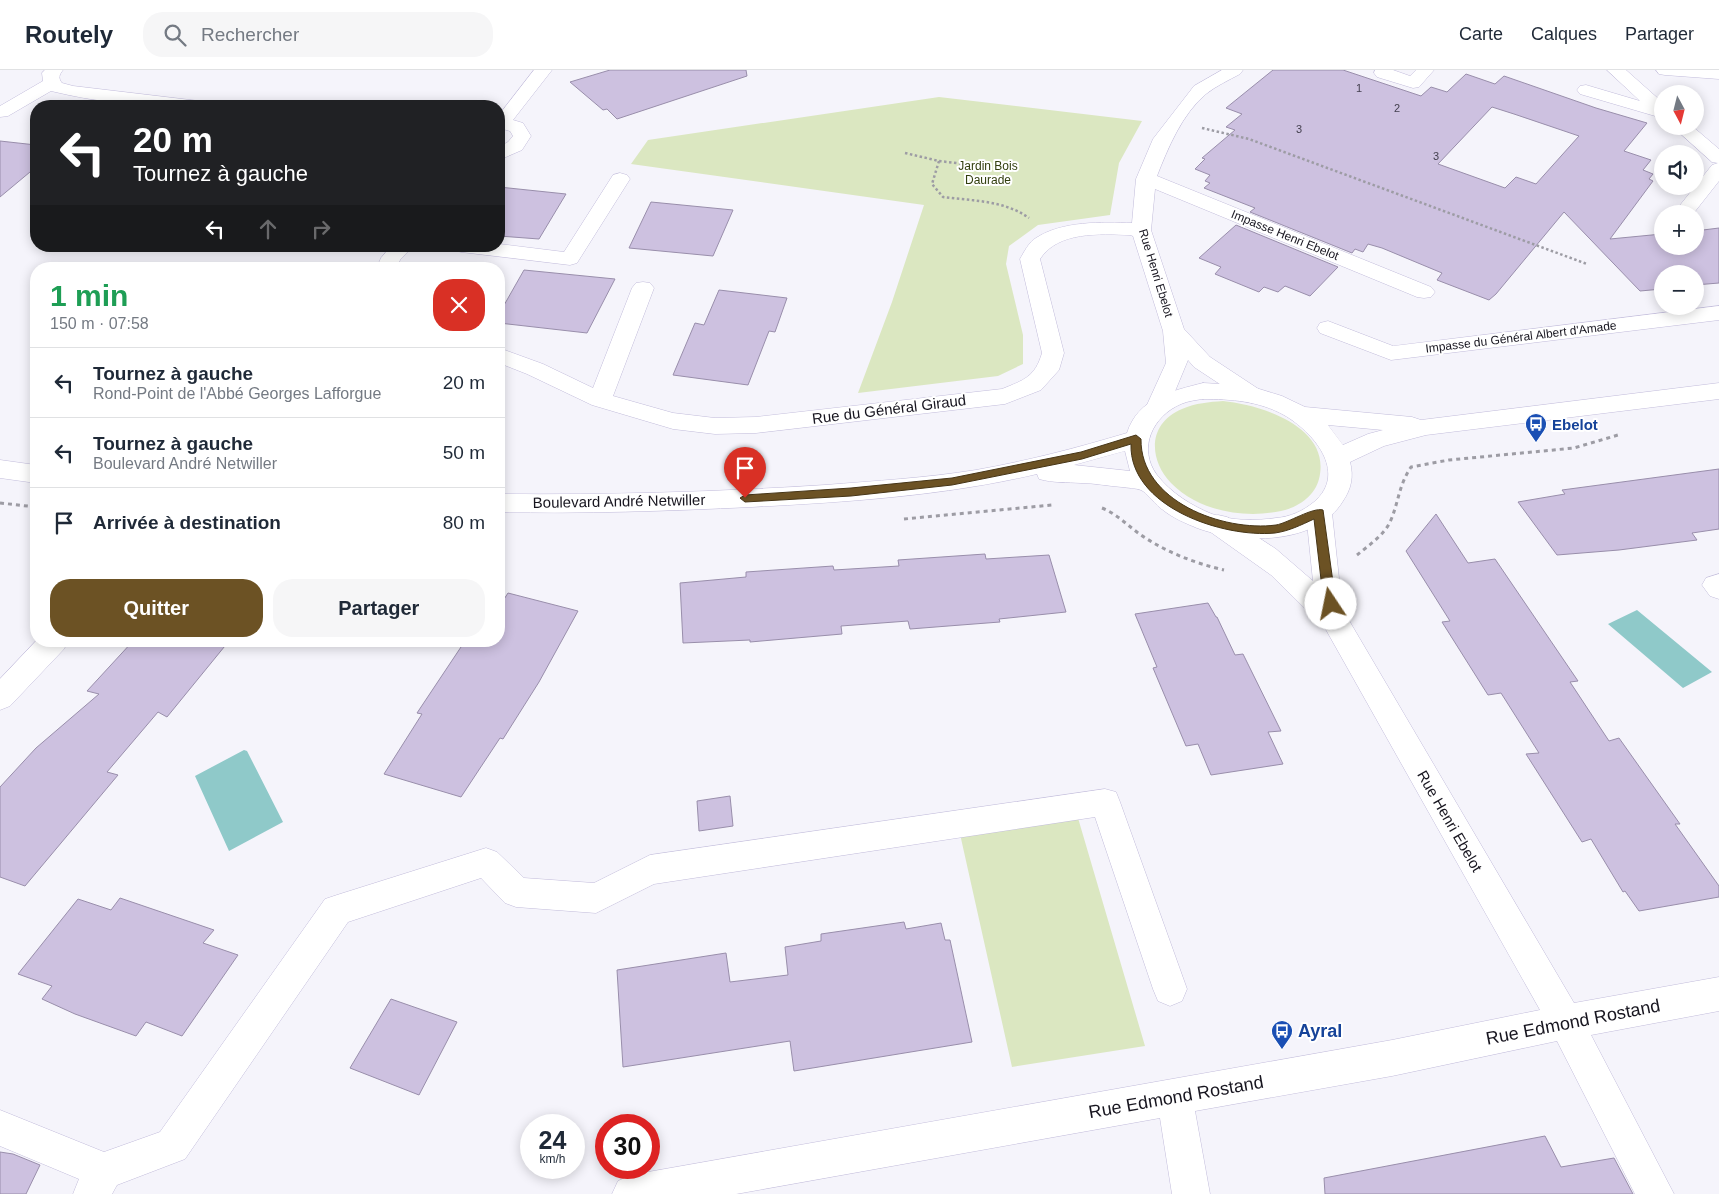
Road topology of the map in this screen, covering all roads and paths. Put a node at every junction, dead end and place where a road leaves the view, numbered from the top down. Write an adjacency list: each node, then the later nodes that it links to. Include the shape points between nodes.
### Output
1 (543, 70): 15 (street)
2 (1234, 70): 16 (street, Rue Henri Ebelot, via 1200,90)
3 (1384, 70): 4 (street, via 1383,73 1413,83)
4 (1425, 70)
5 (1616, 70): 11 (street)
6 (1664, 70): 7 (street)
7 (1719, 74)
8 (54, 76): 10 (street, via 56,87); 14 (street)
9 (1586, 90): 12 (street)
10 (149, 100)
11 (1654, 105)
12 (1654, 110)
13 (30, 111): 14 (street)
14 (1, 112)
15 (505, 117)
16 (1175, 121): 26 (street, Rue Henri Ebelot, via 1162,139); 33 (path, via 1249,139)
17 (505, 123): 19 (street, via 517,127 522,136 515,146)
18 (1692, 135): 21 (street)
19 (505, 151)
20 (905, 153): 22 (path)
21 (1719, 158)
22 (939, 161): 23 (path); 29 (path, via 932,184 943,197 1022,211)
23 (974, 165)
24 (1719, 169): 27 (street)
25 (620, 178): 30 (street, via 570,259)
26 (1146, 178): 28 (street, Rue Henri Ebelot); 35 (street, Impasse Henri Ebelot)
27 (1690, 205)
28 (1141, 230): 29 (street, Rue du Général Giraud, via 1119,228 1066,233); 38 (street, Rue Henri Ebelot)
29 (1052, 238): 42 (street, Rue du Général Giraud, via 1042,242 1030,259 1053,354 1048,370 1033,385 1005,396 756,425 715,426 673,421)
30 (505, 251)
31 (397, 252): 32 (street)
32 (389, 262)
33 (1587, 264)
34 (643, 288): 42 (street)
35 (1424, 292)
36 (1719, 313): 37 (street, Impasse du Général Albert d'Amade, via 1391,353)
37 (1328, 328)
38 (1174, 331): 41 (street, Rue Henri Ebelot, via 1202,362); 43 (street, Rue Henri Ebelot, via 1177,362)
39 (505, 357): 42 (street, Rue du Général Giraud)
40 (1719, 391): 45 (street)
41 (1252, 395): 43 (street, via 1203,391); 44 (street, via 1277,402)
42 (600, 400)
43 (1158, 407): 47 (street, via 1140,427)
44 (1299, 414): 45 (street); 48 (street, via 1319,430)
45 (1426, 427): 48 (street, via 1376,440)
46 (1620, 434): 58 (path, via 1574,448 1449,460 1411,467 1402,480 1390,523 1378,538 1342,562)
47 (1136, 439): 50 (street, Boulevard André Netwiller, via 1082,456); 52 (street, via 1140,468)
48 (1337, 458): 56 (street, via 1339,482 1335,493)
49 (0, 469): 51 (street)
50 (1008, 472): 52 (street, Boulevard André Netwiller, via 1084,474); 54 (street, Boulevard André Netwiller, via 952,482 773,497 576,504)
51 (30, 473)
52 (1149, 482): 57 (street, via 1158,493 1184,511)
53 (0, 503): 55 (path)
54 (505, 503)
55 (30, 506)
56 (1319, 513): 57 (street, via 1291,526 1274,529 1256,530); 58 (street, Rue Henri Ebelot)
57 (1218, 524): 61 (street, Rue Henri Ebelot, via 1258,548 1287,571)
58 (1324, 565): 61 (street, Rue Henri Ebelot)
59 (1719, 584): 60 (street, via 1715,584)
60 (1719, 590)
61 (1335, 620): 66 (street, Rue Henri Ebelot)
62 (48, 647): 63 (street)
63 (0, 698)
64 (1170, 989): 69 (street, via 1104,802 650,870 596,898 516,892 486,862 337,910 172,1146)
65 (1719, 994): 66 (street, Rue Edmond Rostand)
66 (1566, 1022): 67 (street, Rue Edmond Rostand); 72 (street, Rue Henri Ebelot)
67 (1175, 1098): 70 (street, Rue Edmond Rostand); 71 (street)
68 (0, 1128): 69 (street)
69 (98, 1183)
70 (631, 1194)
71 (1191, 1194)
72 (1655, 1194)

